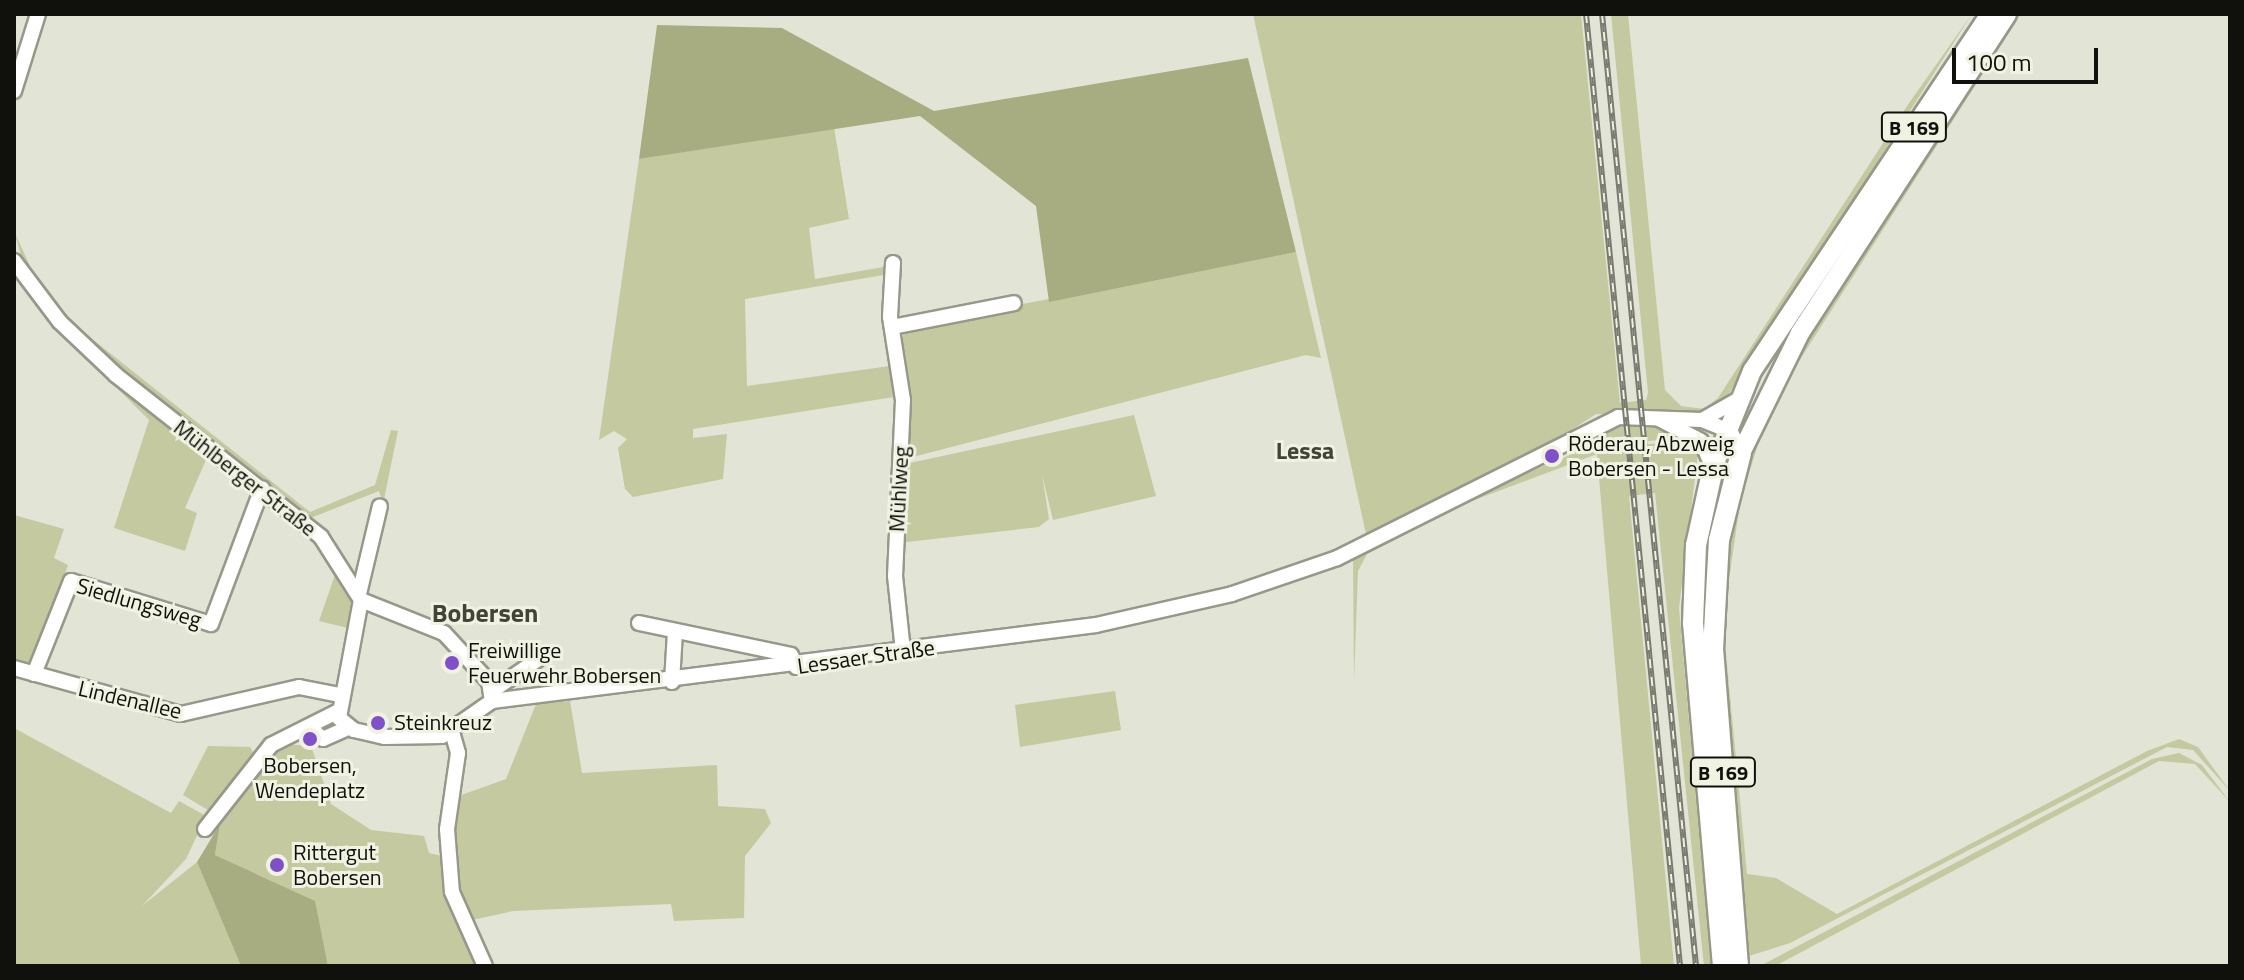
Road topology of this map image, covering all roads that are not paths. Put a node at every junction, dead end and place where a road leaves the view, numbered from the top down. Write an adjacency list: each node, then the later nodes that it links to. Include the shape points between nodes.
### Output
1 (38, 14): 4 (street)
2 (1990, 14): 9 (main road, B 169)
3 (2007, 14): 13 (main road, B 169, via 1800,333)
4 (14, 91)
5 (14, 261): 15 (street, Mühlberger Straße, via 60,322 165,415)
6 (893, 263): 8 (street, Mühlweg)
7 (1014, 303): 8 (street)
8 (892, 327): 20 (street, Mühlweg, via 903,400 895,576)
9 (1739, 399): 11 (street); 12 (main road, B 169)
10 (1655, 417): 11 (street, Lessaer Straße); 14 (street, via 1701,441); 20 (street, Lessaer Straße, via 1592,425 1528,465 1318,566 1232,594 1096,625)
11 (1702, 420): 12 (street)
12 (1726, 430): 13 (street); 14 (main road, B 169)
13 (1741, 453): 34 (highway, B 169, via 1719,540 1713,650)
14 (1713, 468): 33 (highway, B 169, via 1696,545 1693,623)
15 (262, 488): 17 (street, Mühlberger Straße, via 321,537); 24 (street, Siedlungsweg, via 211,624 71,581)
16 (380, 506): 17 (street)
17 (360, 597): 26 (street); 27 (street, via 444,633)
18 (639, 623): 19 (street)
19 (675, 631): 22 (street, via 791,655); 25 (street)
20 (903, 651): 22 (street, Lessaer Straße)
21 (537, 660): 27 (street)
22 (796, 667): 25 (street, Lessaer Straße)
23 (14, 668): 24 (street, Lindenallee)
24 (34, 674): 26 (street, Lindenallee, via 181,714 299,687)
25 (672, 682): 27 (street, Lessaer Straße)
26 (340, 695): 28 (street)
27 (492, 696): 30 (street)
28 (341, 719): 29 (street); 29 (street, via 323,739); 30 (street, via 407,738)
29 (309, 727): 31 (street, via 271,745)
30 (452, 732): 32 (street, via 458,753 447,829 452,892)
31 (205, 829)
32 (485, 966)
33 (1723, 966)
34 (1738, 966)

